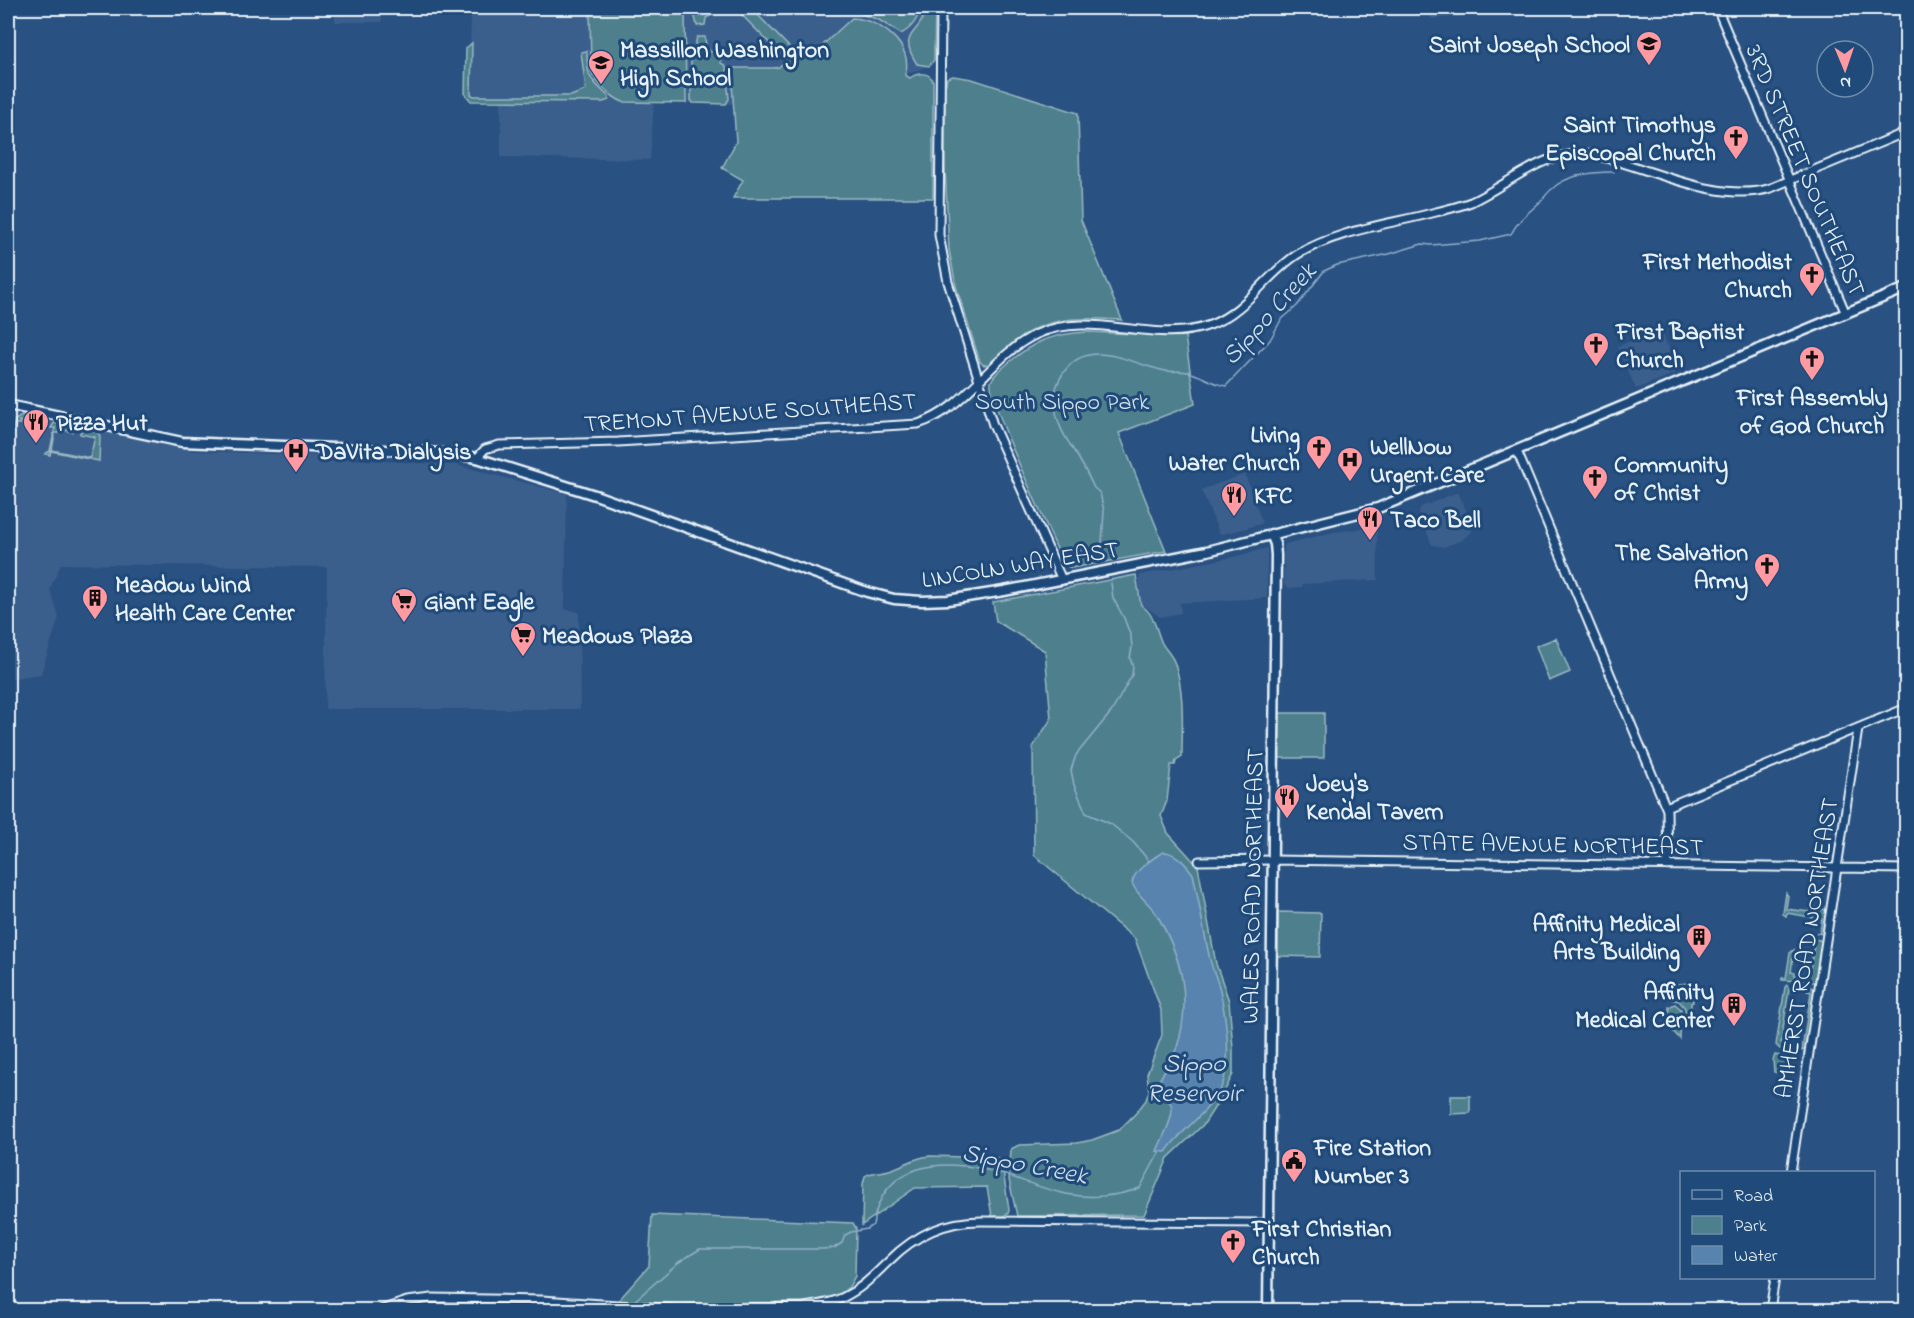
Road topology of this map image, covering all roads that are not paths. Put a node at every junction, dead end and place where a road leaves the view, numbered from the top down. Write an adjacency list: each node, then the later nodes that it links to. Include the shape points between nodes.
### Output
1 (941, 8): 7 (street, via 939,235 948,282)
2 (1717, 8): 4 (street, 3RD STREET SOUTHEAST)
3 (1906, 132): 4 (street, TREMONT AVENUE SOUTHEAST)
4 (1789, 181): 6 (street, 3RD STREET SOUTHEAST); 7 (street, TREMONT AVENUE SOUTHEAST, via 1756,192 1731,192 1597,156 1560,155 1460,206 1357,230 1317,244 1290,259 1237,309 1209,325 1170,332 1100,325 1055,328 1023,342)
5 (1906, 288): 6 (main road, LINCOLN WAY EAST)
6 (1846, 314): 9 (main road, LINCOLN WAY EAST)
7 (979, 382): 10 (street, TREMONT AVENUE SOUTHEAST, via 938,416 912,425 628,442 499,445 485,449); 12 (street, via 1000,442)
8 (8, 405): 10 (main road, LINCOLN WAY EAST, via 182,442 410,451)
9 (1517, 451): 11 (main road, LINCOLN WAY EAST, via 1389,504); 15 (street)
10 (477, 458): 12 (main road, LINCOLN WAY EAST, via 889,598 948,600)
11 (1271, 534): 12 (main road, LINCOLN WAY EAST, via 1188,556); 16 (main road, WALES ROAD NORTHEAST, via 1276,555)
12 (1062, 580)
13 (1906, 708): 14 (street)
14 (1858, 729): 15 (street); 19 (street, AMHERST ROAD NORTHEAST)
15 (1666, 807): 18 (street)
16 (1273, 860): 17 (street, STATE AVENUE NORTHEAST); 18 (street, STATE AVENUE NORTHEAST); 22 (main road, WALES ROAD NORTHEAST)
17 (1199, 861)
18 (1668, 866): 19 (street, STATE AVENUE NORTHEAST)
19 (1837, 867): 20 (street, STATE AVENUE NORTHEAST); 21 (street, AMHERST ROAD NORTHEAST)
20 (1906, 868)
21 (1791, 1171)
22 (1269, 1223): 24 (street, via 961,1222 920,1236 846,1297 798,1308 678,1309 542,1300 426,1298); 25 (main road, WALES ROAD NORTHEAST)
23 (1775, 1279): 26 (street)
24 (381, 1311)
25 (1269, 1311)
26 (1770, 1311)

